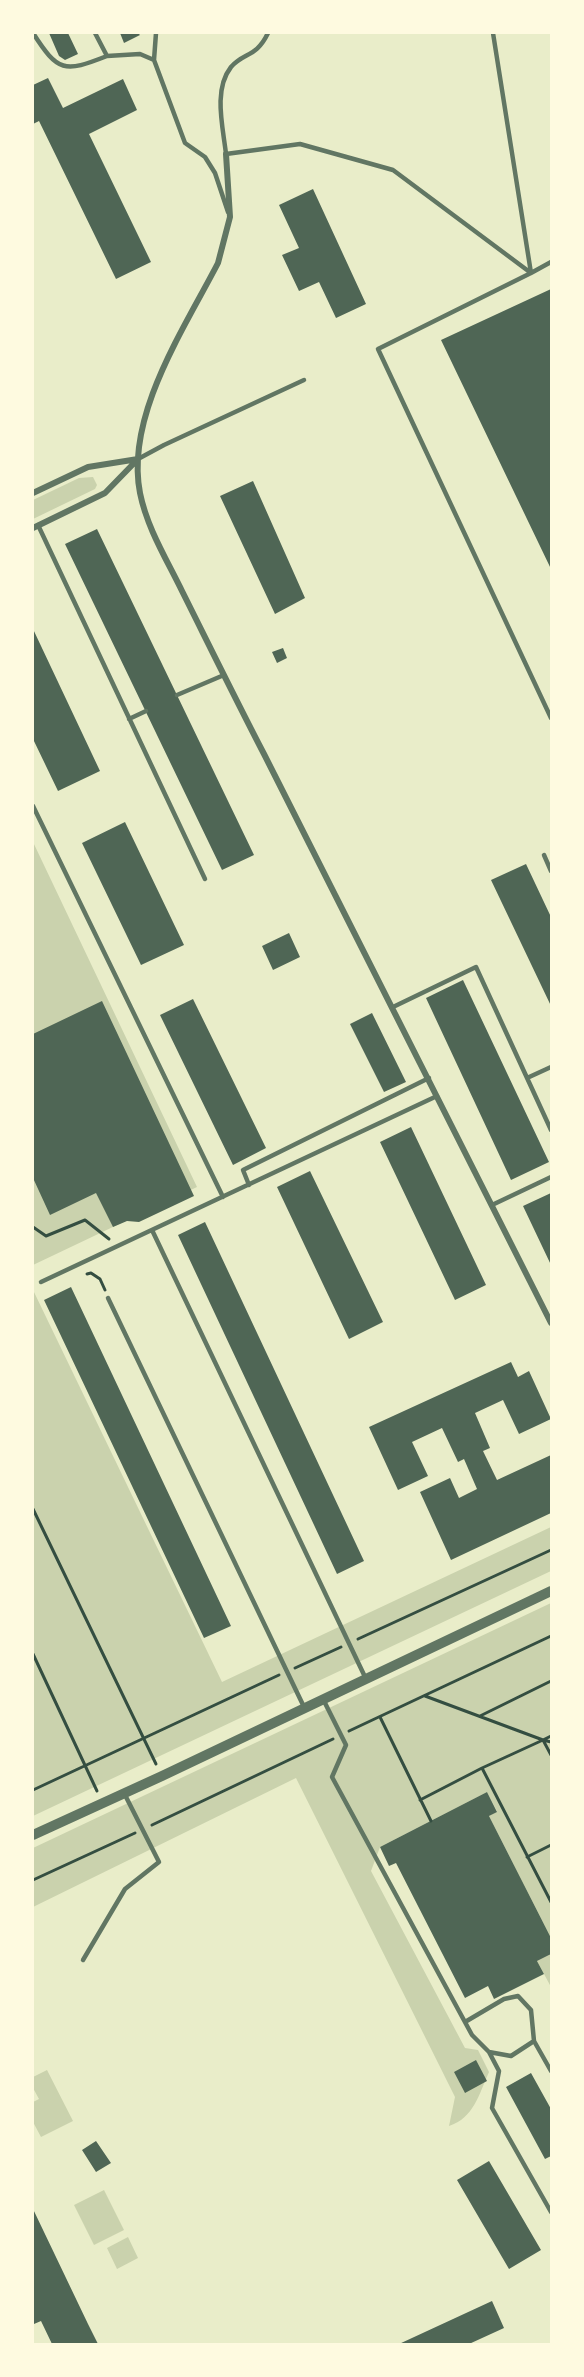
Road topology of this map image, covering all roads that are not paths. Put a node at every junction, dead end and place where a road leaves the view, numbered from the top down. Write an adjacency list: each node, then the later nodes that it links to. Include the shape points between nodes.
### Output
1 (33, 33): 6 (lane, via 52,60 68,67)
2 (95, 33): 6 (lane)
3 (156, 33): 7 (lane)
4 (268, 33): 8 (lane, via 261,47 232,67 221,89)
5 (493, 33): 11 (lane)
6 (107, 56): 7 (lane, via 140,54)
7 (154, 60): 9 (lane, via 186,143 206,157)
8 (226, 154): 9 (street); 11 (lane, via 300,144 393,170)
9 (230, 217): 13 (street, via 218,263 151,394)
10 (551, 262): 11 (lane)
11 (531, 273): 19 (lane, via 378,349)
12 (304, 380): 13 (lane)
13 (138, 459): 14 (street, via 88,467); 15 (street, via 105,493); 16 (street, via 140,492 151,529)
14 (33, 493)
15 (35, 526): 20 (lane)
16 (224, 675): 17 (lane); 25 (street)
17 (177, 695)
18 (146, 711): 20 (lane)
19 (551, 718)
20 (129, 719): 24 (lane)
21 (33, 806): 33 (lane)
22 (544, 855): 23 (lane)
23 (551, 871)
24 (205, 879)
25 (393, 1007): 27 (street); 28 (lane, via 476,967)
26 (551, 1067): 28 (lane)
27 (429, 1078): 29 (street); 32 (lane, via 243,1170)
28 (527, 1078): 30 (lane)
29 (438, 1096): 32 (lane); 34 (street)
30 (551, 1130)
31 (551, 1177): 34 (lane)
32 (249, 1185): 33 (lane)
33 (223, 1197): 35 (lane)
34 (492, 1205): 38 (street)
35 (152, 1230): 36 (lane); 40 (lane)
36 (41, 1282)
37 (108, 1298): 42 (lane)
38 (551, 1323)
39 (551, 1591): 40 (street)
40 (366, 1679): 41 (street)
41 (323, 1699): 42 (street); 46 (lane, via 346,1745 332,1777)
42 (304, 1708): 43 (street)
43 (124, 1793): 44 (street); 45 (lane, via 159,1862 125,1889)
44 (33, 1835)
45 (83, 1960)
46 (465, 2022): 47 (lane, via 504,1999 518,1996 531,2010); 48 (lane)
47 (534, 2041): 48 (lane, via 511,2056); 49 (lane)
48 (489, 2052): 50 (lane, via 500,2071 492,2108)
49 (551, 2071)
50 (551, 2212)

